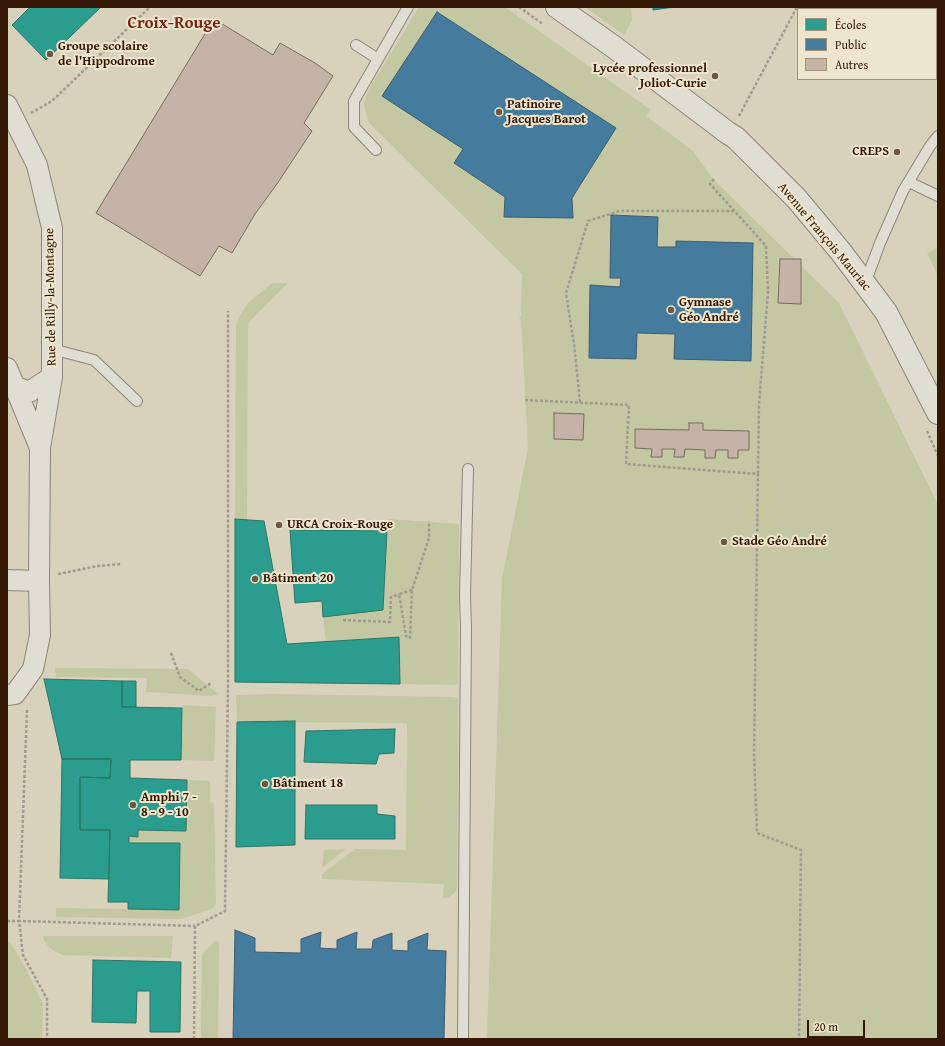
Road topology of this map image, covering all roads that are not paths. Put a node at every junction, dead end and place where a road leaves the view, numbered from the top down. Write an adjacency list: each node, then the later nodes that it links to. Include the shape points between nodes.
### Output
1 (408, 7): 4 (lane)
2 (557, 7): 10 (street, Avenue François Mauriac, via 736,138 796,198)
3 (356, 45): 4 (lane)
4 (378, 59): 7 (lane, via 354,101 354,127)
5 (11, 114): 11 (street, Rue de Rilly-la-Montagne, via 37,165 52,228)
6 (938, 136): 8 (lane)
7 (376, 150)
8 (909, 182): 9 (lane); 10 (lane)
9 (938, 196)
10 (864, 283): 15 (street, Avenue François Mauriac, via 886,312)
11 (52, 349): 13 (street, Rue de Rilly-la-Montagne); 14 (lane, via 94,360)
12 (9, 375): 13 (street, Rue de Rilly-la-Montagne, via 29,392); 16 (street, Rue de Rilly-la-Montagne)
13 (52, 377): 16 (street, Rue de Rilly-la-Montagne)
14 (137, 401)
15 (931, 420)
16 (40, 448): 19 (street, Rue de Rilly-la-Montagne)
17 (468, 469): 21 (lane)
18 (7, 580): 19 (street)
19 (39, 581): 20 (street, Rue de Rilly-la-Montagne, via 40,635 33,668 15,694)
20 (7, 695)
21 (463, 1039)

